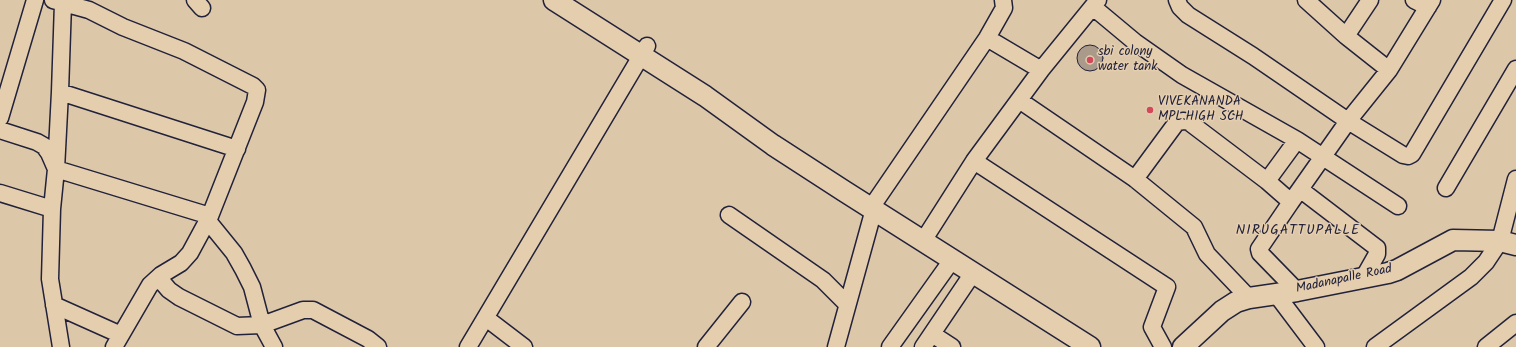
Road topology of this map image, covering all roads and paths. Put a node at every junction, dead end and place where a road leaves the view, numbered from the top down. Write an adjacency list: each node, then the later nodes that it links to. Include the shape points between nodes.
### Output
1 (35, 0): 20 (street)
2 (554, 0): 14 (main road)
3 (574, 0): 14 (main road)
4 (1003, 0): 13 (street, via 1004,8)
5 (1176, 0): 21 (street, via 1188,15)
6 (1370, 0): 12 (street)
7 (1503, 0): 21 (street, via 1412,154 1404,155)
8 (1309, 1): 12 (street)
9 (58, 2): 18 (street); 24 (street, via 89,10 122,27 184,51 253,86 258,95)
10 (1424, 2): 16 (street)
11 (1095, 3): 15 (street); 23 (street, via 1135,42 1182,75)
12 (1346, 36): 16 (street)
13 (987, 38): 15 (street); 34 (street)
14 (644, 51): 34 (main road, via 711,88); 51 (street)
15 (1041, 70): 19 (street)
16 (1389, 70): 21 (street)
17 (1516, 71): 31 (street)
18 (60, 92): 24 (street); 27 (street)
19 (1019, 100): 26 (street); 28 (street)
20 (0, 118)
21 (1348, 121): 25 (street)
22 (0, 130): 27 (street, via 44,146)
23 (1297, 140): 25 (street); 30 (street)
24 (237, 149): 38 (street)
25 (1323, 156): 33 (street); 35 (street)
26 (974, 161): 39 (street); 68 (street, via 1167,286 1152,327)
27 (56, 168): 36 (street); 38 (street)
28 (1135, 179): 30 (street, via 1177,122 1184,121 1189,122); 47 (street, via 1194,227 1207,254)
29 (1516, 180): 40 (street)
30 (1267, 181): 33 (street)
31 (1446, 188)
32 (0, 193): 36 (street)
33 (1296, 196): 44 (street, via 1377,248 1377,254); 45 (street, via 1259,249)
34 (876, 204): 39 (main road); 49 (street)
35 (1398, 206)
36 (52, 209): 50 (street, via 50,280)
37 (729, 215): 49 (street, via 822,280)
38 (209, 218): 43 (street, via 190,253 181,263); 53 (street, via 243,269 252,288)
39 (925, 236): 41 (main road); 67 (main road)
40 (1508, 243): 44 (main road, Madanapalle Road, via 1453,240 1397,270); 71 (street, via 1471,277)
41 (952, 260): 42 (main road); 64 (street)
42 (973, 273): 54 (street); 56 (main road)
43 (161, 275): 53 (street, via 163,283 179,297 236,326); 55 (street, via 150,285)
44 (1364, 277): 45 (main road, Madanapalle Road)
45 (1297, 291): 46 (main road, Madanapalle Road)
46 (1276, 294): 47 (main road, Madanapalle Road); 70 (street)
47 (1249, 298): 69 (main road, Madanapalle Road, via 1236,302 1222,311)
48 (742, 302): 62 (street)
49 (848, 304): 63 (street)
50 (54, 305): 55 (street); 57 (street)
51 (486, 318): 60 (street); 61 (street)
52 (1516, 323): 72 (street)
53 (262, 325): 58 (street); 59 (street, via 303,310 313,310 368,339)
54 (932, 334): 65 (street); 66 (street)
55 (118, 341)
56 (1081, 344)
57 (61, 347)
58 (274, 347)
59 (378, 347)
60 (468, 347)
61 (524, 347)
62 (706, 347)
63 (836, 347)
64 (890, 347)
65 (923, 347)
66 (952, 347)
67 (1105, 347)
68 (1163, 347)
69 (1183, 347)
70 (1316, 347)
71 (1376, 347)
72 (1486, 347)

